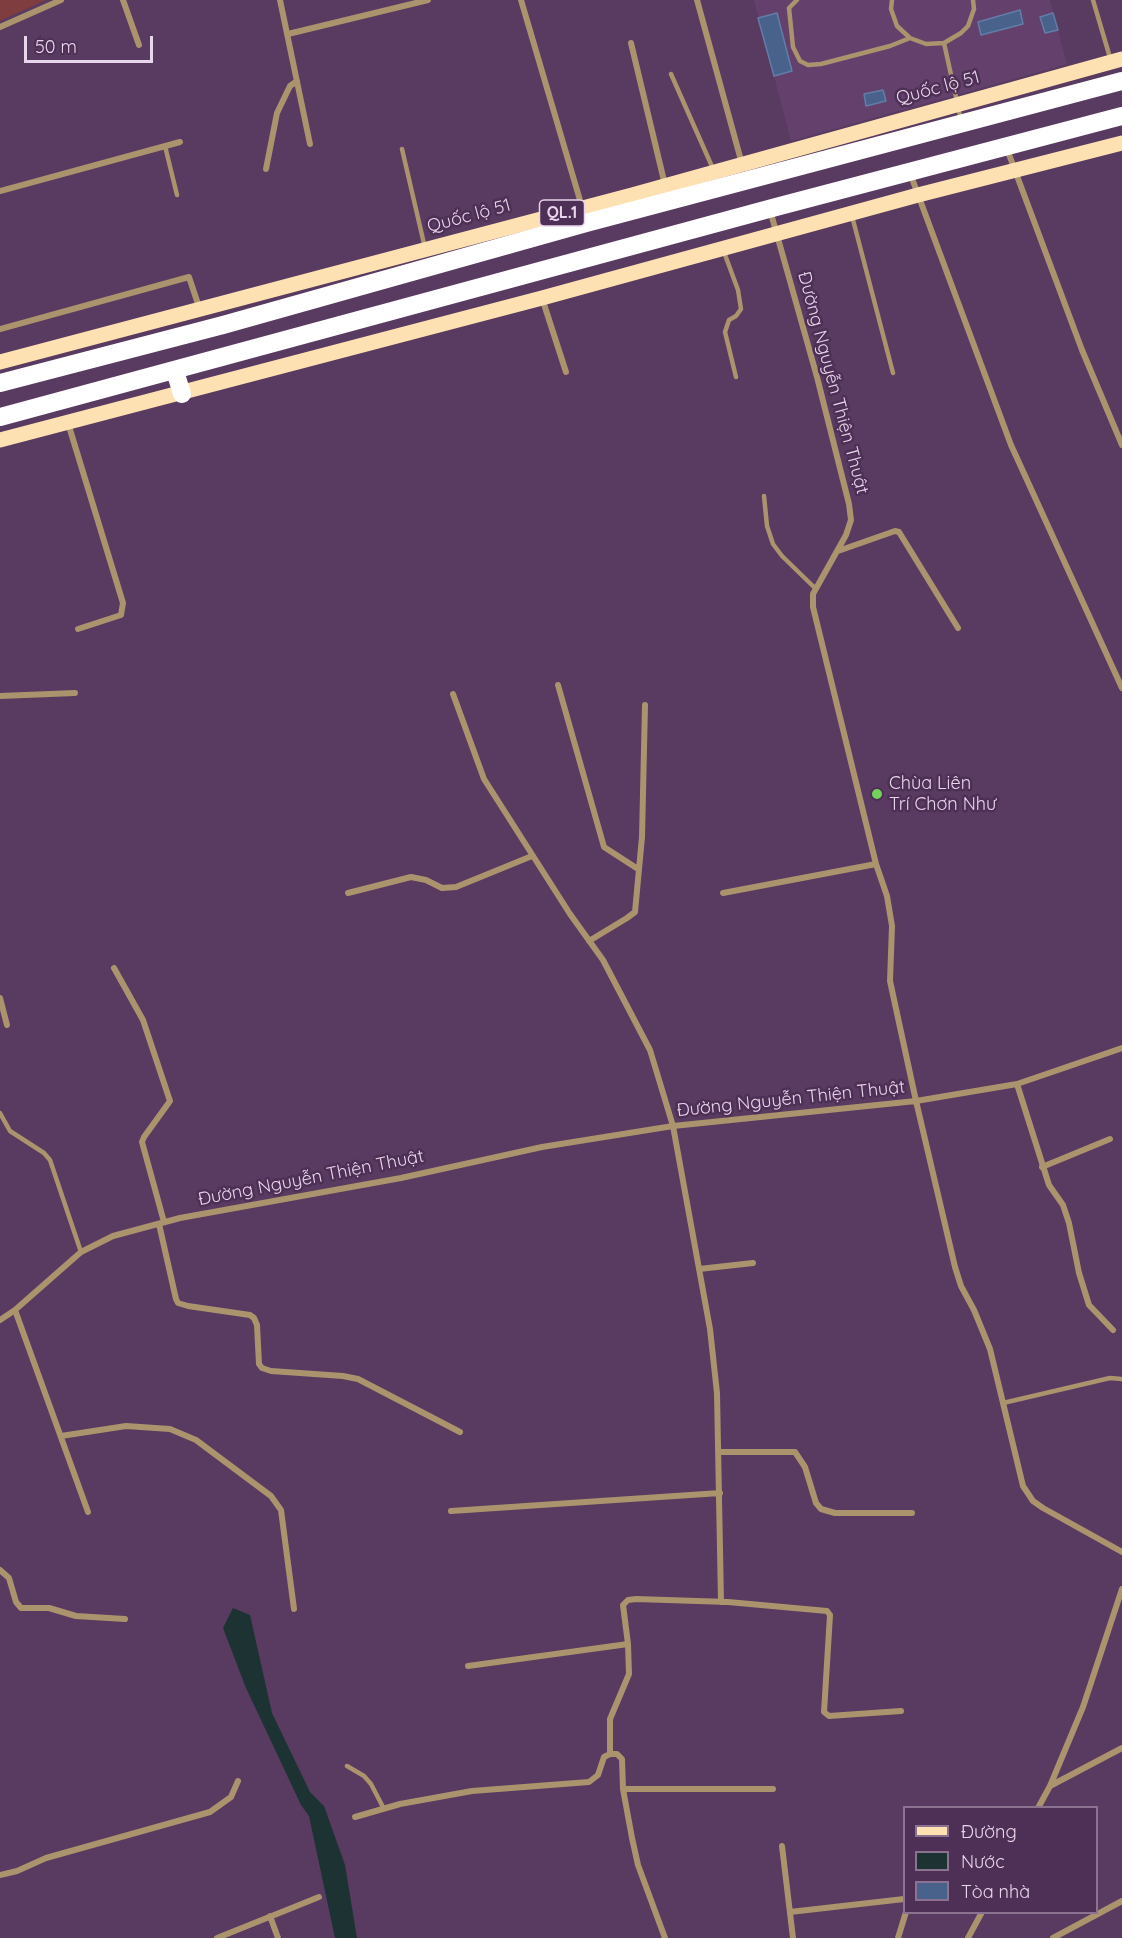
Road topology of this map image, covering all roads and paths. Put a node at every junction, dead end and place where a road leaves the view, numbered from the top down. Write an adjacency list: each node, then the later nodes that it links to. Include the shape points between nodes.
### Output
1 (61, 0): 11 (street)
2 (123, 0): 16 (street)
3 (280, 0): 12 (street)
4 (428, 0): 12 (street)
5 (521, 0): 41 (street)
6 (698, 0): 30 (street)
7 (797, 0): 13 (lane, via 789,8 793,47 800,61 808,65)
8 (892, 0): 13 (lane, via 897,26)
9 (973, 0): 15 (lane, via 968,26)
10 (1093, 0): 17 (lane)
11 (0, 27)
12 (288, 34): 19 (street)
13 (910, 38): 15 (lane, via 927,44)
14 (631, 43): 35 (street)
15 (944, 43): 21 (lane)
16 (139, 45)
17 (1117, 61): 21 (main road, Quốc lộ 51 / QL.1)
18 (672, 74): 33 (lane)
19 (297, 81): 26 (street); 31 (street, via 290,86 277,113)
20 (1122, 81): 23 (highway, Quốc lộ 51 / QL.1)
21 (958, 104): 23 (lane); 30 (main road, Quốc lộ 51 / QL.1)
22 (1122, 116): 28 (highway)
23 (962, 124): 41 (highway, Quốc lộ 51 / QL.1)
24 (180, 142): 27 (street)
25 (1122, 142): 32 (main road)
26 (310, 144)
27 (165, 146): 36 (street); 37 (lane)
28 (1006, 147): 32 (street); 34 (highway)
29 (402, 149): 44 (lane)
30 (742, 164): 33 (main road, Quốc lộ 51 / QL.1)
31 (266, 169)
32 (1014, 170): 38 (main road); 57 (street, via 1082,350)
33 (714, 172): 35 (main road, Quốc lộ 51 / QL.1)
34 (910, 172): 38 (street); 39 (highway)
35 (665, 185): 41 (main road, Quốc lộ 51 / QL.1)
36 (0, 191)
37 (177, 195)
38 (918, 195): 40 (main road); 66 (street, via 1011,445)
39 (770, 209): 42 (street, Đường Nguyễn Thiện Thuật); 49 (highway)
40 (851, 213): 42 (main road); 51 (lane)
41 (584, 215): 44 (main road, Quốc lộ 51 / QL.1); 53 (highway, Quốc lộ 51 / QL.1, via 223,325)
42 (778, 234): 43 (main road); 61 (street, Đường Nguyễn Thiện Thuật, via 849,504 851,520)
43 (723, 249): 45 (main road); 52 (lane, via 741,309 729,320 725,332)
44 (425, 250): 46 (main road, Quốc lộ 51 / QL.1)
45 (542, 298): 50 (street); 54 (main road)
46 (200, 310): 47 (street, via 189,277); 48 (main road, Quốc lộ 51 / QL.1)
47 (0, 328)
48 (0, 362)
49 (175, 371): 54 (highway); 55 (highway)
50 (566, 372)
51 (893, 373)
52 (736, 377)
53 (0, 383)
54 (182, 394): 56 (main road)
55 (0, 417)
56 (68, 423): 58 (main road); 64 (street, via 123,603 121,615)
57 (1119, 433): 59 (street)
58 (0, 440)
59 (1122, 445)
60 (764, 496): 62 (lane, via 773,544)
61 (837, 552): 62 (street, Đường Nguyễn Thiện Thuật); 63 (street, via 899,532)
62 (816, 589): 72 (street, Đường Nguyễn Thiện Thuật, via 815,622)
63 (958, 628)
64 (78, 629)
65 (558, 685): 73 (street, via 604,848)
66 (1122, 688)
67 (75, 693): 69 (street)
68 (453, 694): 71 (street, via 484,779)
69 (0, 696)
70 (645, 705): 73 (street)
71 (532, 856): 74 (street, via 456,887 442,888 411,877); 76 (street)
72 (876, 864): 75 (street); 83 (street, Đường Nguyễn Thiện Thuật, via 887,896 892,926 891,981)
73 (638, 869): 76 (street, via 635,912)
74 (348, 893)
75 (723, 894)
76 (589, 941): 85 (street, via 650,1050)
77 (114, 968): 88 (street, via 143,1020 170,1101 142,1142)
78 (0, 999): 79 (street)
79 (7, 1025)
80 (1120, 1048): 81 (street); 82 (street)
81 (1122, 1056)
82 (1017, 1084): 83 (street); 87 (street)
83 (916, 1101): 85 (street, Đường Nguyễn Thiện Thuật); 96 (street, via 961,1286 990,1349)
84 (0, 1113): 89 (lane, via 10,1131 50,1160)
85 (674, 1126): 88 (street, Đường Nguyễn Thiện Thuật, via 542,1147); 91 (street)
86 (1110, 1139): 87 (street)
87 (1042, 1167): 94 (street, via 1063,1205 1089,1305)
88 (161, 1223): 89 (street, Đường Nguyễn Thiện Thuật, via 113,1236); 97 (street, via 176,1299 188,1306 254,1318 262,1368 358,1379)
89 (81, 1252): 92 (street, Đường Nguyễn Thiện Thuật)
90 (753, 1263): 91 (street)
91 (699, 1269): 99 (street, via 717,1393)
92 (15, 1310): 93 (street, Đường Nguyễn Thiện Thuật); 98 (street)
93 (0, 1320)
94 (1113, 1330)
95 (1122, 1379): 96 (lane, via 1110,1378)
96 (1003, 1403): 104 (street, via 1023,1486 1033,1501)
97 (460, 1432)
98 (61, 1436): 102 (street); 108 (street, via 126,1425 170,1429 195,1440 271,1496 281,1510)
99 (718, 1452): 100 (street); 103 (street, via 795,1452 805,1467 820,1509 835,1513)
100 (720, 1493): 101 (street); 107 (street)
101 (452, 1511)
102 (88, 1512)
103 (912, 1513)
104 (1122, 1552)
105 (0, 1570): 109 (street, via 9,1578 21,1608 50,1608 76,1616)
106 (1122, 1589): 117 (street, via 1083,1707)
107 (721, 1602): 110 (street, via 628,1600 623,1605); 112 (street, via 827,1611 830,1618 824,1712 830,1716)
108 (294, 1609)
109 (125, 1619)
110 (628, 1644): 111 (street); 114 (street, via 629,1674 610,1719)
111 (468, 1666)
112 (901, 1711)
113 (1122, 1748): 117 (street)
114 (610, 1754): 118 (street, via 617,1754 622,1760); 121 (street, via 603,1757 598,1774 589,1782 472,1791)
115 (347, 1766): 121 (lane, via 371,1784)
116 (238, 1781): 124 (street, via 231,1797 210,1812 46,1858)
117 (1050, 1786): 120 (street)
118 (623, 1789): 119 (street); 136 (street, via 638,1865)
119 (773, 1789)
120 (1039, 1806)
121 (384, 1809): 122 (street)
122 (355, 1817)
123 (782, 1846): 128 (street)
124 (0, 1875)
125 (319, 1897): 133 (street)
126 (903, 1899): 128 (street)
127 (1122, 1901): 131 (street)
128 (790, 1912): 137 (street)
129 (905, 1914): 138 (street)
130 (981, 1914): 139 (street)
131 (1098, 1914)
132 (1098, 1914): 140 (street)
133 (270, 1916): 134 (street); 135 (street)
134 (217, 1938)
135 (278, 1938)
136 (665, 1938)
137 (794, 1938)
138 (897, 1938)
139 (968, 1938)
140 (1053, 1938)

